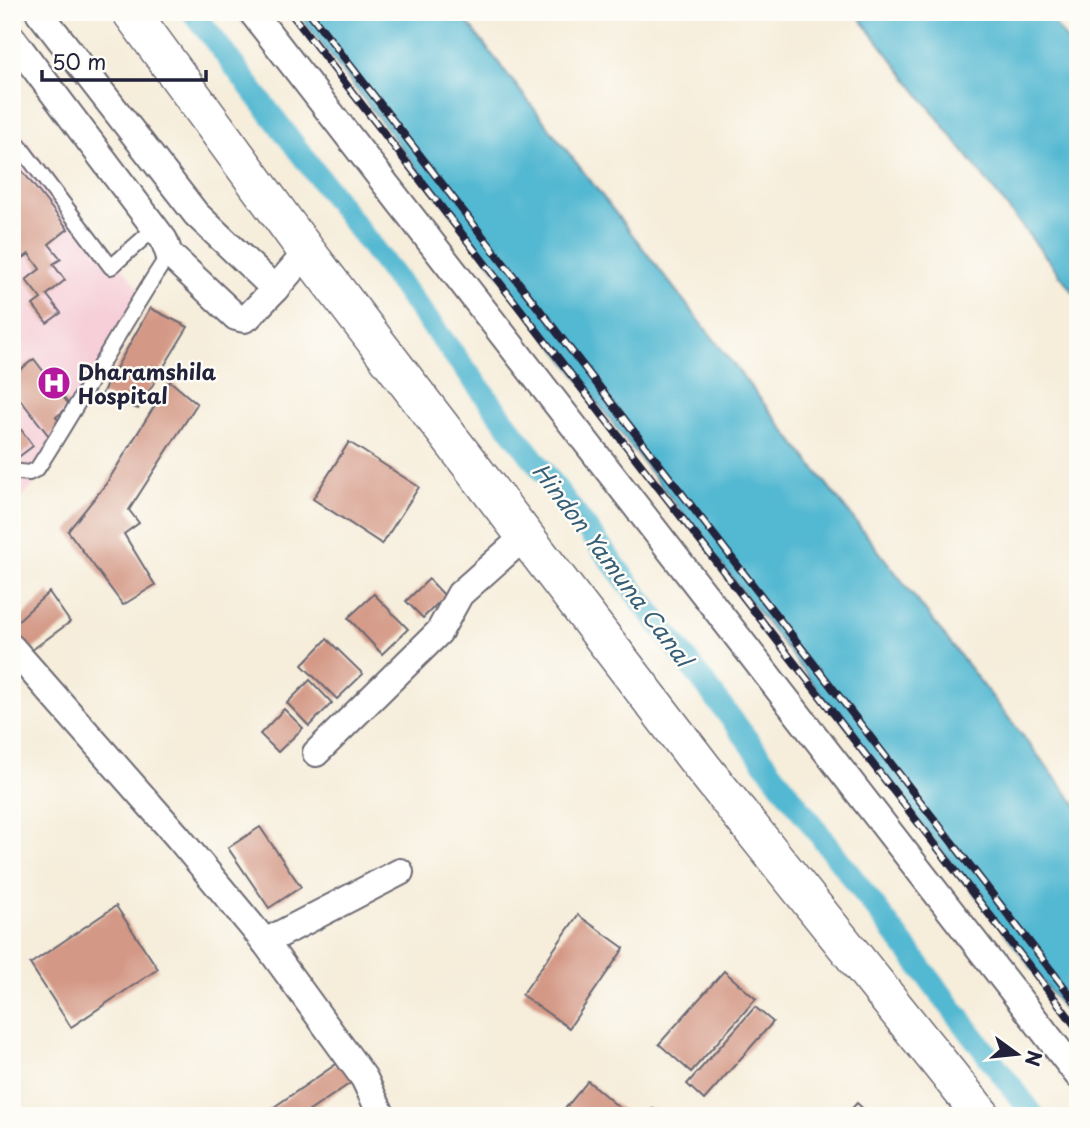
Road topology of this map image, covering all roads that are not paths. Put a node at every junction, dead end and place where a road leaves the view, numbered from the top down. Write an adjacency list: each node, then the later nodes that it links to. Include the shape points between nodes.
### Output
1 (39, 12): 6 (street)
2 (131, 12): 8 (street)
3 (252, 12): 16 (street)
4 (12, 38): 7 (street)
5 (12, 136): 7 (lane, via 111,267)
6 (196, 215): 7 (street); 9 (street)
7 (162, 240): 9 (street, via 239,318 248,317); 10 (lane, via 134,306 37,469)
8 (307, 252): 9 (street); 11 (street)
9 (275, 289)
10 (12, 471)
11 (525, 536): 13 (street, via 460,594 439,632); 18 (street, via 703,768)
12 (12, 648): 15 (street)
13 (316, 753)
14 (400, 872): 15 (street)
15 (265, 942): 17 (street, via 364,1078)
16 (1078, 1075)
17 (382, 1116)
18 (982, 1116)

